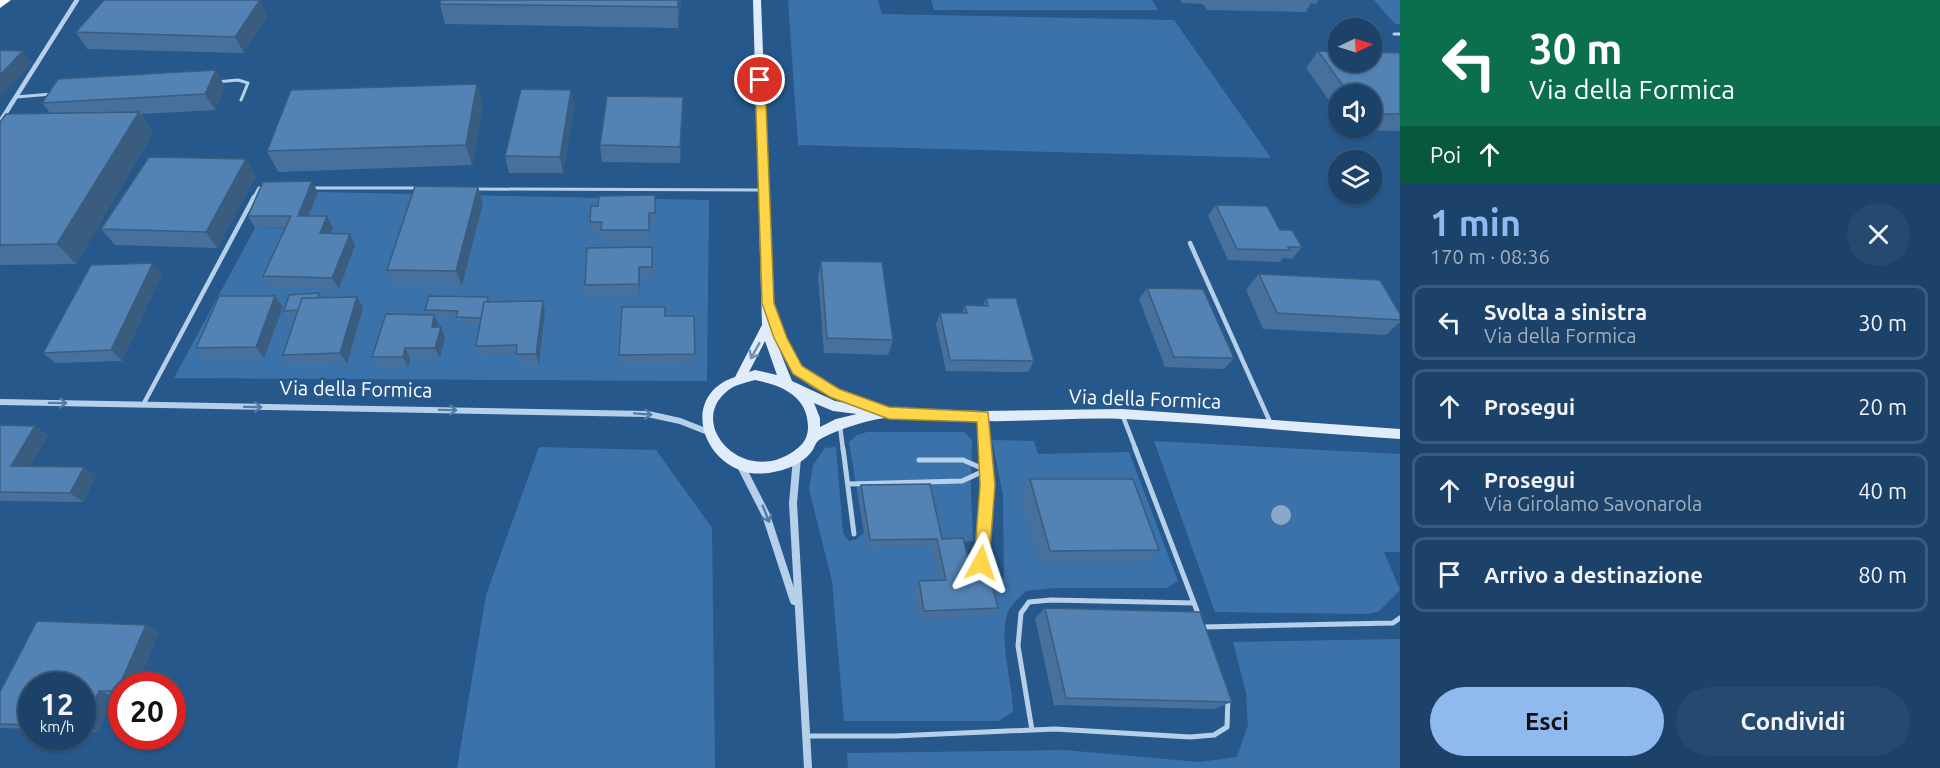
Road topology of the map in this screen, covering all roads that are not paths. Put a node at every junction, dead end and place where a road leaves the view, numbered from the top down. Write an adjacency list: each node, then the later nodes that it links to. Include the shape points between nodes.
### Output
1 (4, 0): 4 (highway)
2 (77, 0): 9 (street)
3 (757, 0): 16 (street)
4 (0, 4)
5 (1394, 34): 6 (lane)
6 (1400, 34)
7 (215, 82): 10 (lane, via 248,83)
8 (53, 94): 9 (lane)
9 (16, 97): 11 (street)
10 (241, 100)
11 (0, 122)
12 (271, 188): 24 (lane, via 260,188)
13 (306, 188): 14 (lane)
14 (424, 188)
15 (471, 189): 16 (lane)
16 (764, 190): 18 (street)
17 (1190, 243): 29 (lane)
18 (768, 303): 19 (street); 25 (street, via 797,370 835,393)
19 (768, 324): 20 (street, one-way to 20); 21 (street, via 772,348)
20 (740, 378): 21 (street, via 771,376); 30 (street, via 716,393 706,418)
21 (786, 381): 22 (street)
22 (799, 390): 25 (street, Via della Formica, via 833,406); 32 (street, via 814,412)
23 (0, 402): 24 (street, Via della Formica, one-way to 24)
24 (143, 405): 30 (street, Via della Formica, one-way to 30, via 648,414)
25 (889, 413): 27 (street, Via della Formica); 28 (street, Via della Formica)
26 (1122, 414): 27 (street, Via della Formica); 29 (street, Via della Formica); 40 (lane)
27 (983, 416): 36 (lane)
28 (840, 423): 32 (street, Via della Formica); 37 (lane)
29 (1271, 425): 31 (street, Via della Formica)
30 (708, 432): 35 (street, via 715,444)
31 (1400, 434)
32 (812, 438): 33 (street)
33 (798, 456): 35 (street, via 770,467); 41 (street, via 791,501)
34 (919, 460): 36 (lane, via 975,461)
35 (739, 463): 41 (street, one-way to 41, via 766,513)
36 (986, 470): 37 (lane, via 962,481); 39 (lane)
37 (848, 484): 38 (lane)
38 (854, 534)
39 (981, 563)
40 (1194, 603): 43 (lane); 46 (lane, via 1029,602 1021,613 1018,646)
41 (797, 610): 47 (street)
42 (1400, 618): 43 (lane, via 1393,623)
43 (1203, 627): 44 (lane)
44 (1207, 637)
45 (1226, 687): 46 (lane, via 1227,727 1214,735)
46 (1032, 730): 47 (lane)
47 (806, 736): 48 (street)
48 (808, 768)

